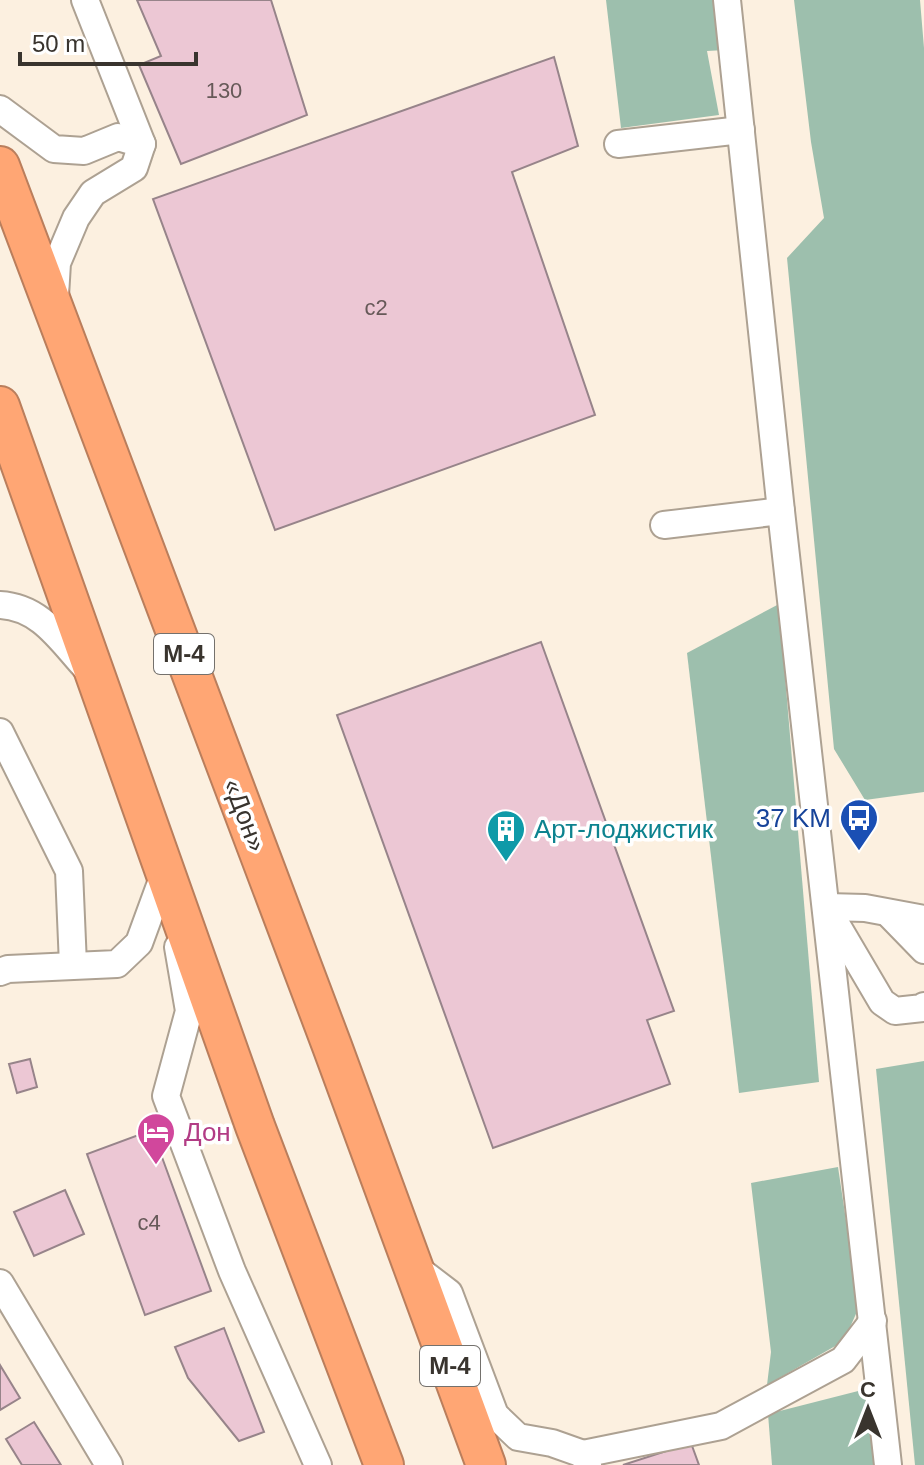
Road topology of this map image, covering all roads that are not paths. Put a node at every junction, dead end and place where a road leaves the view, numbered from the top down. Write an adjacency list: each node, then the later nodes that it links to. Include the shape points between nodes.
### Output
1 (85, 0): 5 (street)
2 (727, 0): 4 (street)
3 (0, 109): 5 (street, via 54,149 84,151 118,137)
4 (741, 130): 6 (street); 10 (street)
5 (142, 144): 8 (street, via 134,168 93,193 76,218 57,263)
6 (618, 144)
7 (0, 166): 8 (highway, «Дон» / М-4)
8 (54, 309): 23 (highway, «Дон» / М-4)
9 (0, 406): 13 (highway)
10 (781, 511): 11 (street); 16 (street)
11 (664, 525)
12 (0, 605): 13 (street, via 38,616)
13 (96, 678): 15 (highway)
14 (0, 732): 21 (street, via 69,871)
15 (165, 872): 21 (street, via 139,943 117,964); 28 (street, via 189,1011 166,1096 232,1271); 29 (highway)
16 (827, 907): 17 (street); 22 (street, via 882,1002 895,1011); 25 (street)
17 (889, 914): 18 (street); 19 (street)
18 (924, 919)
19 (924, 950)
20 (3, 964): 21 (street)
21 (73, 965)
22 (924, 1006)
23 (415, 1267): 26 (street, via 449,1293 495,1415 518,1437 552,1443); 30 (highway, «Дон» / М-4)
24 (0, 1283): 27 (street)
25 (873, 1321): 26 (street, via 843,1360 721,1426); 31 (street)
26 (585, 1460)
27 (109, 1465)
28 (318, 1465)
29 (384, 1465)
30 (486, 1465)
31 (888, 1465)

